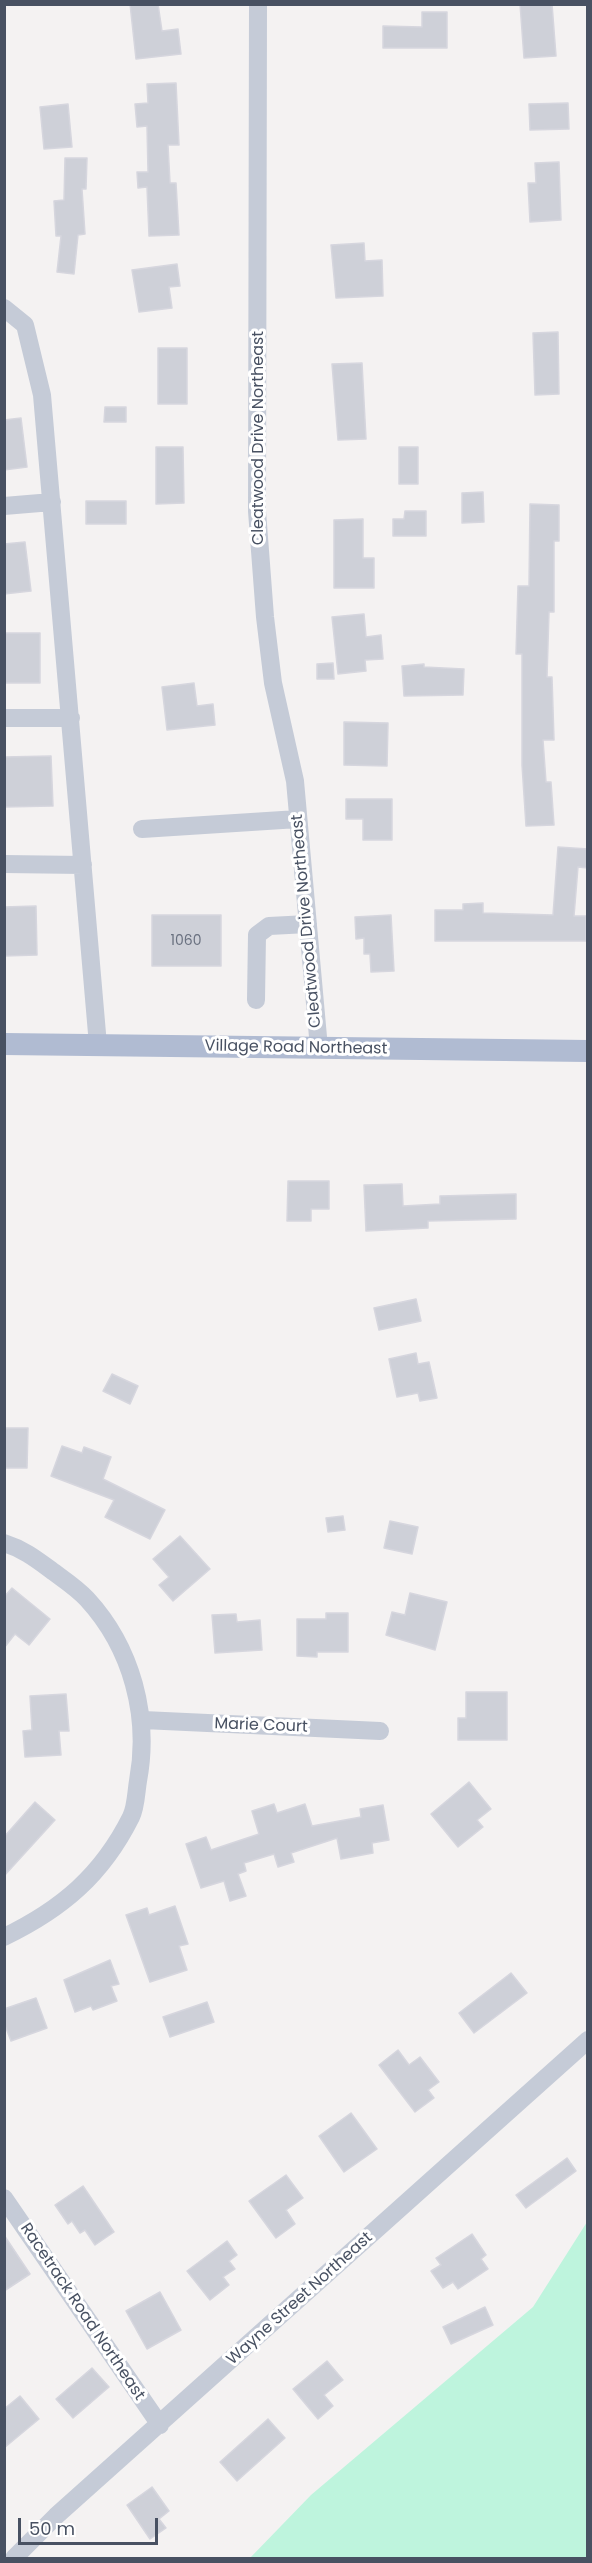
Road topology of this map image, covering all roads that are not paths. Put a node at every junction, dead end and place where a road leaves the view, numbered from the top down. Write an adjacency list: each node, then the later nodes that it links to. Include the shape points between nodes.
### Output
1 (258, 4): 7 (street, Cleatwood Drive Northeast, via 257,511 264,617 295,781)
2 (4, 308): 3 (street, via 25,325 28,336 42,394)
3 (52, 502): 4 (street); 6 (street)
4 (4, 506)
5 (4, 718): 6 (street)
6 (71, 718): 10 (street)
7 (298, 819): 8 (street); 11 (street, Cleatwood Drive Northeast)
8 (142, 829)
9 (4, 864): 10 (street)
10 (84, 865): 14 (street)
11 (308, 924): 12 (street, via 269,926 257,935); 15 (street, Cleatwood Drive Northeast)
12 (256, 1000)
13 (4, 1044): 14 (main road, Village Road Northeast)
14 (99, 1045): 15 (main road, Village Road Northeast)
15 (319, 1048): 16 (main road, Village Road Northeast)
16 (588, 1051)
17 (4, 1543): 18 (street, via 21,1548 87,1598 122,1648)
18 (143, 1720): 19 (street, Marie Court); 20 (street, via 141,1768 132,1815 107,1859 81,1888 36,1921)
19 (380, 1731)
20 (4, 1937)
21 (588, 2040): 23 (street, Wayne Street Northeast)
22 (4, 2198): 23 (street, Racetrack Road Northeast)
23 (160, 2426): 24 (street, Wayne Street Northeast, via 56,2516)
24 (14, 2559)

